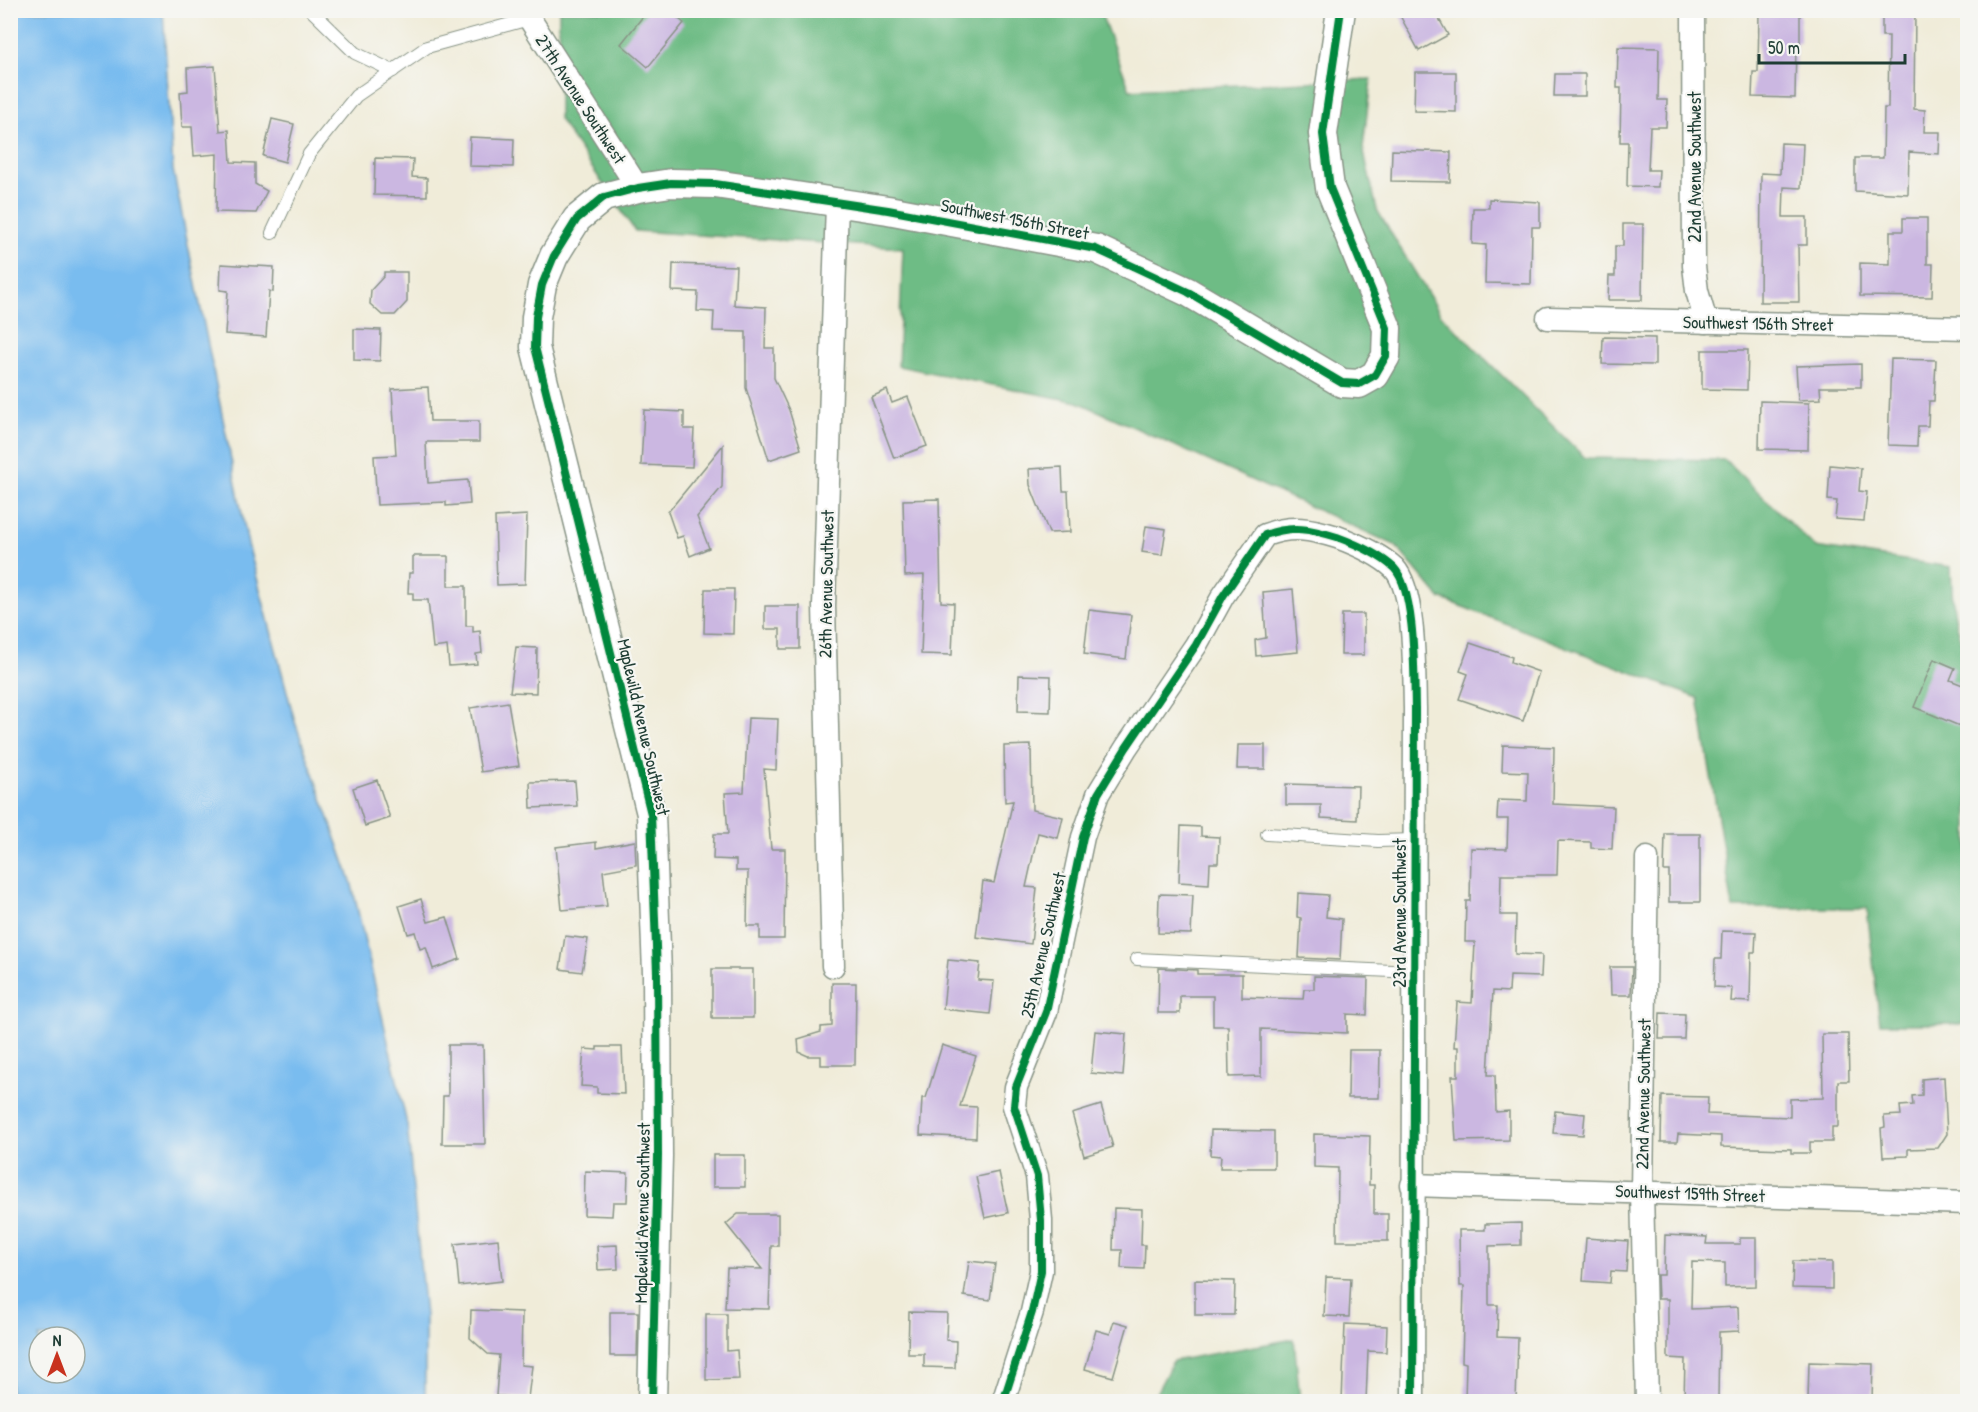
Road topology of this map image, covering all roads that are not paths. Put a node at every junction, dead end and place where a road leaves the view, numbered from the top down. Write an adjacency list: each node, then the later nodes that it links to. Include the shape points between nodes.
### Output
1 (311, 10): 5 (lane, via 355,53)
2 (1341, 10): 7 (street, Southwest 156th Street, via 1323,134 1330,188 1387,328 1386,356 1375,375 1359,384 1342,383 1188,292 1096,249)
3 (1693, 10): 10 (street, 22nd Avenue Southwest, via 1694,266)
4 (526, 15): 5 (lane, via 428,47); 6 (street, 27th Avenue Southwest)
5 (393, 71): 8 (lane, via 356,96 309,154)
6 (638, 188): 7 (street, Southwest 156th Street, via 671,183 715,184); 22 (street, Maplewild Avenue Southwest, via 604,197 577,219 542,285 536,347 651,814 658,1156)
7 (837, 202): 17 (street, 26th Avenue Southwest, via 824,606)
8 (272, 234)
9 (1548, 318): 10 (street, Southwest 156th Street)
10 (1706, 322): 11 (street, Southwest 156th Street)
11 (1968, 328)
12 (1265, 535): 14 (street, 23rd Avenue Southwest, via 1296,527 1352,542 1396,570 1403,584 1412,627); 23 (street, 25th Avenue Southwest, via 1103,785 1083,837 1046,1012 1016,1088 1014,1106 1036,1176 1041,1271)
13 (1267, 834): 14 (lane, via 1378,842)
14 (1415, 840): 18 (street, 23rd Avenue Southwest)
15 (1647, 858): 20 (street, 22nd Avenue Southwest)
16 (1137, 959): 18 (lane)
17 (833, 966)
18 (1413, 972): 19 (street, 23rd Avenue Southwest)
19 (1412, 1185): 20 (street, Southwest 159th Street); 24 (street, 23rd Avenue Southwest)
20 (1641, 1191): 21 (street, Southwest 159th Street); 25 (street, 22nd Avenue Southwest)
21 (1968, 1203)
22 (652, 1401)
23 (1004, 1401)
24 (1413, 1401)
25 (1647, 1401)

